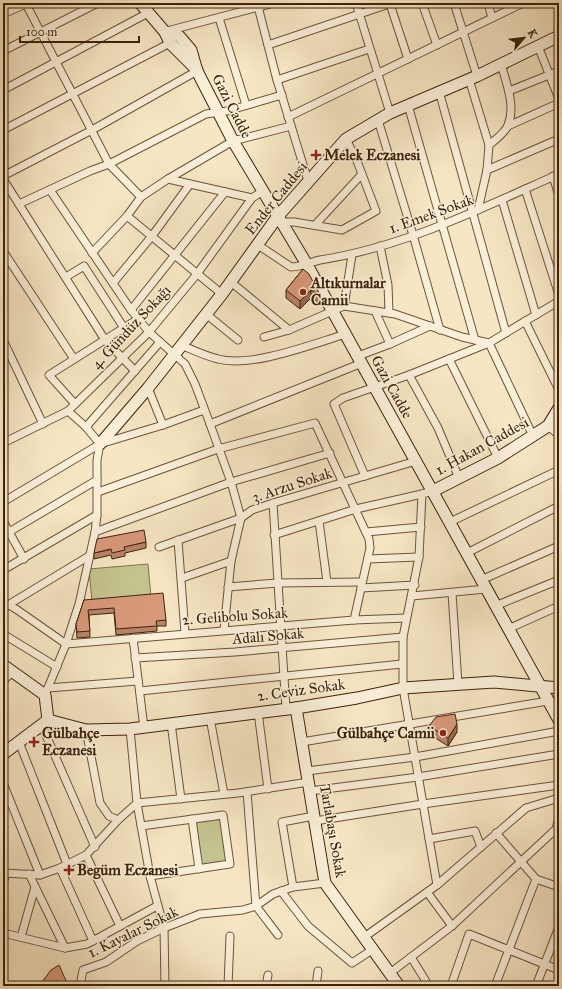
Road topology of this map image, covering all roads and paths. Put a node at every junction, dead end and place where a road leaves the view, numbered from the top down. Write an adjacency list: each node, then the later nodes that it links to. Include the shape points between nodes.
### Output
1 (27, 3): 13 (street); 17 (street)
2 (98, 3): 17 (street)
3 (140, 3): 12 (main road)
4 (274, 3): 11 (street)
5 (356, 3): 14 (street)
6 (391, 3): 14 (street); 27 (street)
7 (422, 3): 23 (street)
8 (454, 3): 19 (street)
9 (488, 3): 16 (street)
10 (523, 3): 16 (street)
11 (258, 5): 15 (street); 22 (street)
12 (148, 12): 18 (main road); 28 (street)
13 (3, 14)
14 (359, 15): 22 (street); 25 (street)
15 (218, 18): 18 (street); 43 (street)
16 (492, 18): 19 (street)
17 (41, 32): 26 (street); 28 (street)
18 (165, 32): 21 (main road); 30 (main road, via 179,36 191,50)
19 (463, 32): 23 (street); 34 (street)
20 (559, 36): 24 (main road, Ender Caddesi)
21 (170, 43): 30 (main road); 39 (street)
22 (268, 45): 35 (street)
23 (437, 45): 27 (street)
24 (538, 46): 29 (main road, Ender Caddesi); 33 (street)
25 (369, 49): 32 (street); 35 (street)
26 (3, 51)
27 (408, 59): 32 (street)
28 (57, 62): 36 (street); 39 (street)
29 (500, 64): 34 (main road, Ender Caddesi); 38 (street)
30 (197, 71): 45 (main road, Gazi Cadde); 52 (street)
31 (559, 71): 33 (street)
32 (378, 74): 46 (street); 47 (street)
33 (550, 75): 38 (street); 41 (street)
34 (473, 77): 37 (main road, Ender Caddesi); 56 (street)
35 (277, 80): 40 (street)
36 (3, 90)
37 (439, 91): 44 (main road, Ender Caddesi); 75 (street)
38 (509, 91): 50 (street, via 511,108)
39 (73, 92): 51 (street); 52 (street)
40 (282, 95): 43 (street); 47 (street)
41 (559, 99)
42 (559, 103): 50 (street)
43 (246, 105): 45 (street)
44 (408, 105): 46 (main road, Ender Caddesi); 78 (street)
45 (217, 112): 55 (main road, Gazi Cadde); 57 (street, via 206,114)
46 (390, 114): 48 (main road, Ender Caddesi)
47 (288, 117): 49 (street)
48 (378, 120): 53 (main road, Ender Caddesi); 80 (street)
49 (291, 126): 55 (street); 64 (street)
50 (508, 126): 56 (street)
51 (3, 130)
52 (92, 130): 57 (street); 61 (street)
53 (346, 139): 59 (street); 64 (main road, Ender Caddesi)
54 (559, 139): 58 (street)
55 (233, 141): 63 (street); 68 (main road, Gazi Cadde)
56 (489, 145): 58 (street)
57 (109, 164): 66 (street); 71 (street)
58 (487, 170): 75 (street)
59 (362, 174): 79 (street); 79 (street, via 376,211 342,230)
60 (556, 175): 67 (street, 1. Emek Sokak); 70 (street)
61 (3, 176)
62 (3, 179): 74 (street)
63 (168, 179): 65 (street); 71 (street)
64 (308, 181): 77 (main road, Ender Caddesi)
65 (190, 184): 69 (street); 81 (street)
66 (50, 190): 74 (street); 85 (street)
67 (525, 190): 73 (street, 1. Emek Sokak); 94 (street)
68 (263, 191): 72 (street); 77 (main road, Gazi Cadde)
69 (225, 192): 72 (street); 86 (street)
70 (559, 196)
71 (141, 197): 76 (street)
72 (252, 198): 89 (street, 4. Gündüz Sokağı)
73 (502, 200): 75 (street, 1. Emek Sokak); 102 (street)
74 (19, 204): 90 (street)
75 (476, 211): 78 (street, 1. Emek Sokak); 110 (street)
76 (127, 216): 81 (street); 85 (street)
77 (280, 219): 79 (street); 82 (main road, Ender Caddesi); 88 (main road, Gazi Cadde)
78 (442, 224): 80 (street, 1. Emek Sokak); 116 (street)
79 (315, 225)
80 (413, 235): 83 (street, 1. Emek Sokak); 108 (street)
81 (152, 236): 86 (street); 92 (street)
82 (258, 245): 88 (street, 1. Emek Sokak, via 291,267); 91 (main road, Ender Caddesi)
83 (380, 246): 87 (street, 1. Emek Sokak); 101 (street, via 388,285)
84 (3, 251): 122 (street)
85 (92, 253): 92 (street)
86 (175, 255): 89 (street); 97 (street)
87 (352, 255): 88 (street, 1. Emek Sokak); 96 (street)
88 (306, 263): 98 (main road, Gazi Cadde)
89 (197, 274): 93 (street); 109 (street, 4. Gündüz Sokağı)
90 (66, 277): 106 (street, via 84,266); 114 (street)
91 (231, 282): 93 (main road, Ender Caddesi); 107 (street)
92 (113, 283): 97 (street)
93 (222, 294): 100 (main road, Ender Caddesi)
94 (559, 295)
95 (559, 301): 102 (street)
96 (344, 306): 98 (street); 99 (street)
97 (131, 310): 103 (street)
98 (332, 310): 107 (street); 111 (main road, Gazi Cadde)
99 (375, 312): 101 (street); 119 (street)
100 (206, 314): 115 (street); 120 (main road, Ender Caddesi)
101 (389, 314): 105 (street)
102 (536, 315): 104 (street)
103 (138, 319): 106 (street); 109 (street)
104 (525, 321): 110 (street); 129 (street)
105 (430, 326): 108 (street); 119 (street)
106 (124, 328): 114 (street)
107 (289, 330): 112 (street)
108 (440, 330): 116 (street)
109 (148, 332): 117 (street); 121 (street, 4. Gündüz Sokağı)
110 (506, 332): 118 (street)
111 (346, 334): 120 (street, via 276,356 249,360 219,360); 123 (main road, Gazi Cadde)
112 (264, 337)
113 (3, 340): 134 (street)
114 (105, 340): 121 (street); 122 (street)
115 (238, 340)
116 (475, 340): 118 (street)
117 (160, 342): 120 (street); 125 (street)
118 (489, 343): 124 (street); 140 (street)
119 (390, 344): 123 (street)
120 (178, 350): 128 (main road, Ender Caddesi); 132 (street)
121 (121, 358): 125 (street); 130 (street, 4. Gündüz Sokağı)
122 (74, 359): 130 (street, via 49,375)
123 (360, 359): 127 (main road, Gazi Cadde); 135 (street)
124 (449, 360): 126 (street); 145 (street)
125 (135, 371): 138 (street)
126 (409, 375): 127 (street); 149 (street, via 438,428)
127 (375, 387): 146 (main road, Gazi Cadde); 148 (street, via 343,398 334,404)
128 (148, 388): 136 (street); 142 (main road, Ender Caddesi)
129 (559, 390)
130 (75, 404): 133 (street, 4. Gündüz Sokağı)
131 (559, 408): 137 (main road, 1. Hakan Caddesi)
132 (204, 410): 135 (street); 136 (street)
133 (68, 411): 134 (street, 4. Gündüz Sokağı); 138 (street)
134 (43, 424): 141 (street, 4. Gündüz Sokağı)
135 (210, 424): 143 (street)
136 (163, 425): 142 (street)
137 (548, 426): 139 (street); 140 (main road, 1. Hakan Caddesi)
138 (86, 427): 142 (street)
139 (559, 435)
140 (533, 436): 145 (main road, 1. Hakan Caddesi)
141 (4, 440)
142 (100, 444): 150 (street); 156 (street)
143 (218, 449): 144 (street, via 315,424); 151 (street); 154 (street)
144 (330, 453): 151 (street); 152 (street)
145 (498, 458): 149 (main road, 1. Hakan Caddesi)
146 (416, 461): 148 (street, 3. Arzu Sokak); 153 (main road, Gazi Cadde)
147 (559, 470): 164 (street)
148 (364, 476): 152 (street, 3. Arzu Sokak)
149 (459, 478): 153 (main road, 1. Hakan Caddesi)
150 (97, 480): 154 (street); 166 (street)
151 (230, 482): 161 (street); 167 (street)
152 (344, 482): 157 (street, 3. Arzu Sokak); 159 (street)
153 (433, 491): 155 (street); 164 (main road, Gazi Cadde)
154 (98, 492): 160 (street)
155 (422, 494): 159 (street); 165 (street)
156 (3, 502)
157 (273, 503): 161 (street, 3. Arzu Sokak, via 252,510); 169 (street)
158 (559, 506): 173 (street)
159 (356, 509): 163 (street); 168 (street)
160 (97, 515): 167 (street); 176 (street)
161 (241, 518): 170 (street); 178 (street, 3. Arzu Sokak)
162 (3, 521): 166 (street)
163 (318, 521): 169 (street); 182 (street)
164 (450, 522): 173 (main road, Gazi Cadde)
165 (421, 527): 168 (street); 175 (street)
166 (9, 532): 176 (street)
167 (95, 532): 174 (street)
168 (366, 532): 177 (street, via 370,548)
169 (274, 534): 183 (street)
170 (178, 540): 172 (street); 180 (street)
171 (559, 546): 184 (street)
172 (159, 547)
173 (467, 553): 184 (main road, Gazi Cadde)
174 (89, 556): 190 (street); 202 (street, via 79,604)
175 (419, 557): 177 (street); 186 (street)
176 (24, 559): 179 (street)
177 (368, 559): 185 (street)
178 (231, 561): 180 (street); 187 (street, 3. Arzu Sokak)
179 (3, 570)
180 (182, 578): 199 (street)
181 (559, 580): 191 (street)
182 (327, 582): 183 (street); 185 (street)
183 (277, 583): 187 (street); 195 (street)
184 (484, 584): 188 (street); 191 (main road, Gazi Cadde)
185 (361, 585): 186 (street); 194 (street)
186 (414, 585): 189 (street)
187 (228, 586): 197 (street, 3. Arzu Sokak)
188 (452, 594): 189 (street); 211 (street)
189 (412, 596): 193 (street)
190 (5, 604): 202 (street)
191 (495, 606): 196 (main road, Gazi Cadde)
192 (559, 606): 196 (street)
193 (406, 618): 194 (street, 2. Gelibolu Sokak); 200 (street)
194 (354, 620): 195 (street, 2. Gelibolu Sokak)
195 (280, 626): 197 (street, 2. Gelibolu Sokak); 203 (street)
196 (508, 629): 212 (main road, Gazi Cadde)
197 (224, 630): 199 (street, 2. Gelibolu Sokak)
198 (3, 634): 206 (street)
199 (185, 634): 201 (street, 2. Gelibolu Sokak)
200 (403, 637): 203 (street, Adalı Sokak); 205 (street)
201 (133, 638): 202 (street, 2. Gelibolu Sokak); 204 (street)
202 (66, 644): 206 (street)
203 (281, 648): 204 (street, Adalı Sokak); 208 (street)
204 (135, 658): 210 (street)
205 (402, 664): 208 (street); 213 (street)
206 (58, 667): 215 (street)
207 (8, 668): 209 (street); 215 (main road)
208 (283, 676): 216 (street); 218 (street)
209 (3, 681)
210 (138, 681): 215 (street); 216 (street)
211 (458, 684): 212 (main road, 2. Ceviz Sokak, via 494,682); 213 (main road, 2. Ceviz Sokak)
212 (541, 687): 214 (main road, 2. Ceviz Sokak); 217 (main road, Gazi Cadde)
213 (402, 688): 218 (main road, 2. Ceviz Sokak); 224 (street)
214 (559, 688)
215 (46, 691): 222 (main road)
216 (140, 691): 225 (street)
217 (548, 701): 221 (main road, Gazi Cadde); 224 (street)
218 (291, 708): 219 (main road, 2. Ceviz Sokak); 230 (main road, Tarlabaşı Sokak)
219 (258, 712): 220 (main road, 2. Ceviz Sokak); 238 (street)
220 (210, 718): 223 (main road, 2. Ceviz Sokak); 240 (street)
221 (559, 720)
222 (45, 723): 227 (main road, 2. Ceviz Sokak); 229 (main road); 252 (street)
223 (171, 724): 225 (main road, 2. Ceviz Sokak); 242 (street)
224 (409, 724): 230 (street); 233 (street)
225 (144, 728): 226 (main road, 2. Ceviz Sokak)
226 (130, 729): 227 (main road, 2. Ceviz Sokak); 243 (street)
227 (86, 730): 248 (street, via 100,803 109,816)
228 (559, 731): 233 (street)
229 (19, 742): 231 (main road); 256 (street)
230 (302, 742): 235 (main road, Tarlabaşı Sokak)
231 (3, 754)
232 (559, 754): 234 (street)
233 (415, 757): 234 (street); 235 (street)
234 (418, 777): 235 (street); 244 (street)
235 (309, 781): 238 (street); 245 (main road, Tarlabaşı Sokak)
236 (3, 782): 261 (street)
237 (559, 785): 244 (street)
238 (268, 789): 239 (street)
239 (247, 792): 240 (street); 273 (street)
240 (224, 794): 242 (street)
241 (559, 798): 250 (street, via 526,808)
242 (181, 799): 243 (street)
243 (137, 803): 248 (street); 249 (street)
244 (423, 804): 245 (street); 251 (street)
245 (315, 818): 265 (main road, Tarlabaşı Sokak); 268 (street, via 282,822)
246 (559, 818): 255 (street, via 556,829)
247 (192, 819): 249 (street); 258 (street); 258 (street, via 223,815 230,864)
248 (118, 820): 252 (street)
249 (141, 826): 262 (street)
250 (496, 833): 253 (street); 255 (street)
251 (429, 839): 253 (street, via 475,831); 266 (street)
252 (95, 847): 254 (street)
253 (481, 847): 266 (street)
254 (86, 855): 256 (street); 274 (street)
255 (521, 862): 263 (street); 275 (street)
256 (67, 864): 257 (street)
257 (60, 868): 261 (street); 283 (street)
258 (199, 869): 262 (street)
259 (5, 873): 260 (street); 264 (street)
260 (29, 874): 261 (street); 267 (street)
261 (40, 875)
262 (150, 876): 272 (street)
263 (536, 879): 269 (street); 286 (street)
264 (3, 883)
265 (325, 883): 268 (street, 1. Kayalar Sokak); 282 (main road, Tarlabaşı Sokak)
266 (437, 885): 271 (street)
267 (35, 887): 281 (street); 284 (street)
268 (293, 887): 270 (street, 1. Kayalar Sokak)
269 (559, 887)
270 (281, 891): 273 (street, 1. Kayalar Sokak); 285 (street, via 308,926 352,963)
271 (427, 892): 275 (street); 282 (street)
272 (157, 906): 274 (street); 277 (street)
273 (256, 906): 277 (street, 1. Kayalar Sokak, via 243,910 200,914); 279 (street)
274 (120, 926): 283 (street)
275 (452, 926): 287 (street)
276 (559, 927): 288 (street)
277 (164, 928): 294 (street, 1. Kayalar Sokak, via 137,941 106,962 84,970); 295 (street)
278 (3, 933): 281 (street)
279 (278, 935)
280 (230, 936): 296 (street)
281 (21, 937): 284 (street)
282 (363, 938): 285 (main road, Tarlabaşı Sokak)
283 (93, 941): 284 (street)
284 (65, 948)
285 (372, 950): 291 (main road, Tarlabaşı Sokak)
286 (508, 950): 288 (street); 300 (street, via 469,934); 301 (street)
287 (411, 957): 291 (street); 293 (street)
288 (545, 965): 290 (street); 302 (street)
289 (318, 970): 298 (street)
290 (559, 970)
291 (390, 973): 299 (main road, Tarlabaşı Sokak)
292 (268, 975): 297 (street)
293 (427, 983)
294 (80, 986)
295 (166, 986)
296 (228, 986)
297 (266, 986)
298 (316, 986)
299 (399, 986)
300 (451, 986)
301 (495, 986)
302 (536, 986)

